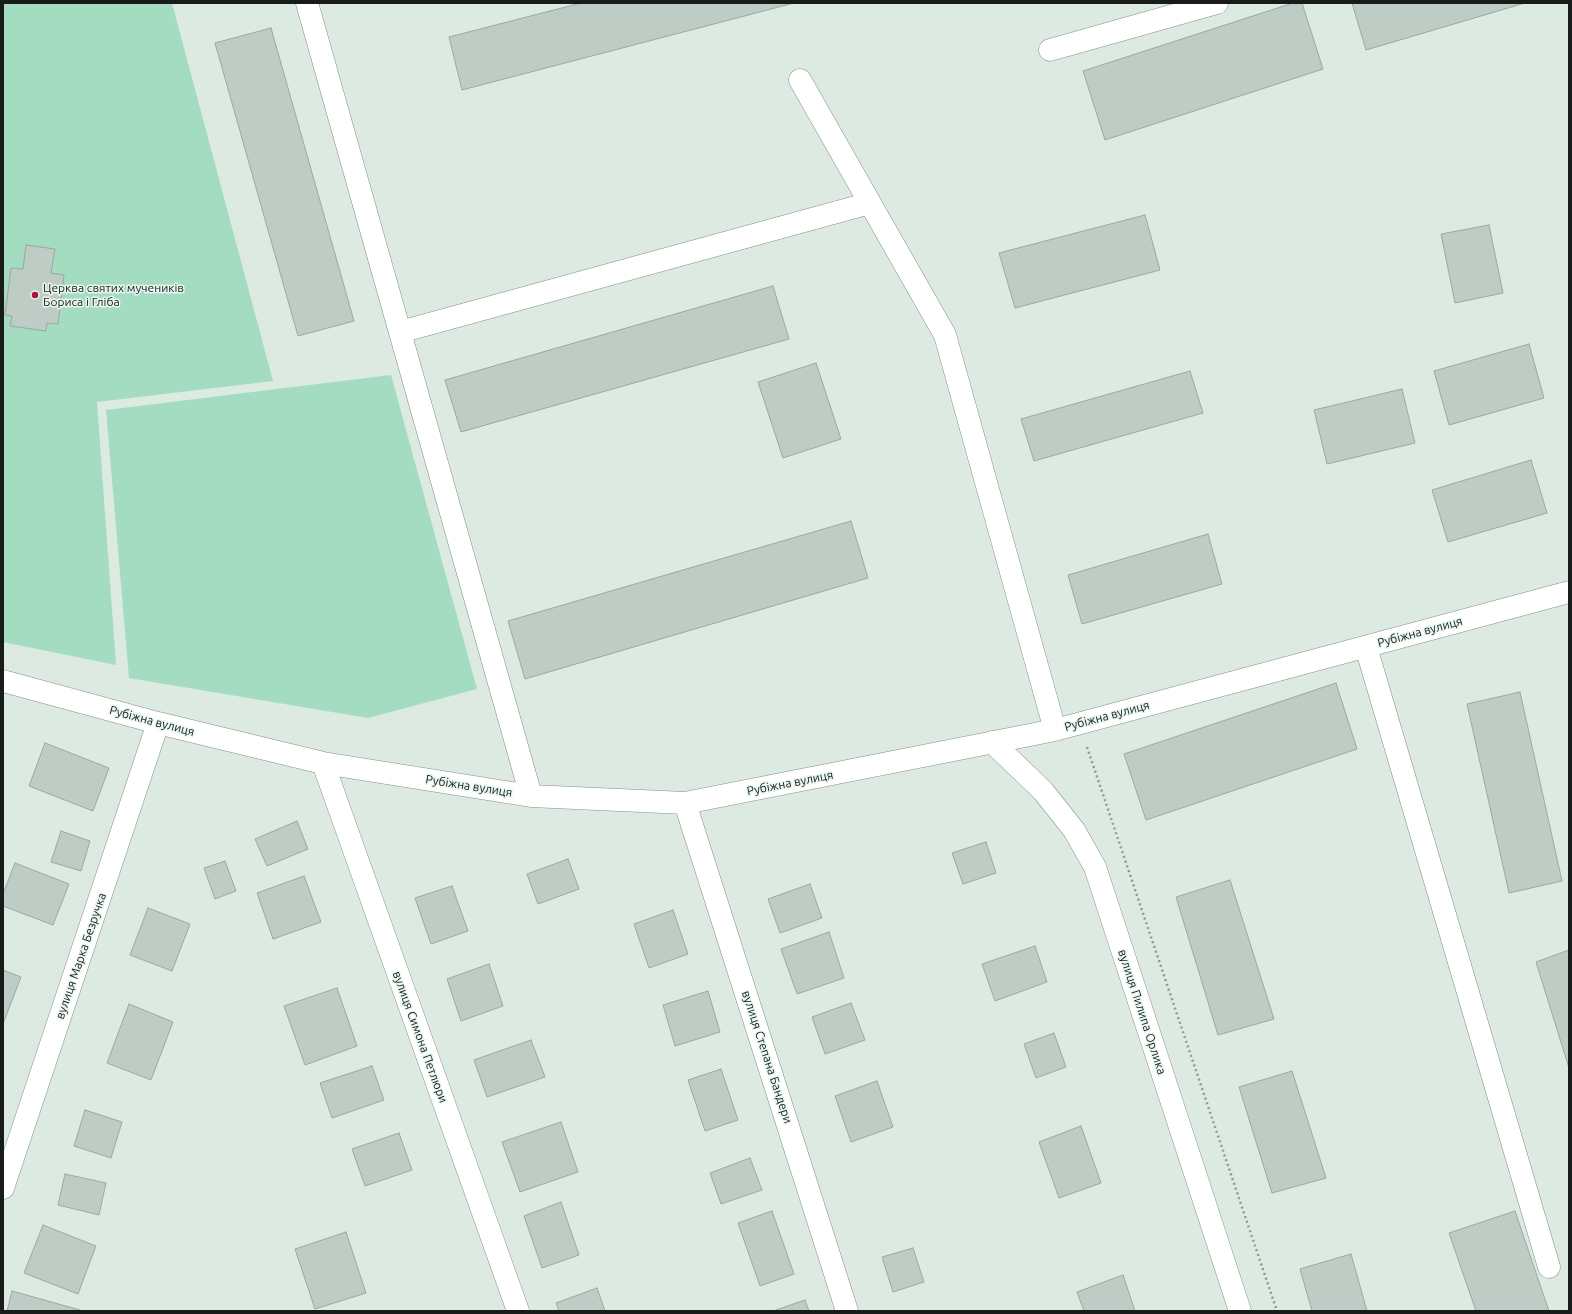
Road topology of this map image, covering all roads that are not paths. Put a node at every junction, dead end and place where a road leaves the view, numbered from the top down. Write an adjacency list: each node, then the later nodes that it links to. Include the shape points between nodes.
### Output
1 (307, 3): 6 (street)
2 (1217, 3): 3 (street)
3 (1050, 50)
4 (800, 80): 5 (street)
5 (870, 203): 6 (street); 11 (street, via 945,335)
6 (400, 332): 14 (street)
7 (1569, 592): 8 (street, Рубіжна вулиця)
8 (1366, 647): 11 (street, Рубіжна вулиця); 17 (street)
9 (3, 681): 10 (street, Рубіжна вулиця)
10 (158, 724): 13 (street, Рубіжна вулиця); 16 (street, вулиця Марка Безручка)
11 (1055, 730): 12 (street, Рубіжна вулиця)
12 (992, 742): 15 (street, Рубіжна вулиця); 20 (street, вулиця Пилипа Орлика, via 1043,791 1074,830 1095,867)
13 (323, 763): 14 (street, Рубіжна вулиця); 18 (street, вулиця Симона Петлюри)
14 (531, 796): 15 (street, Рубіжна вулиця)
15 (685, 803): 19 (street, вулиця Степана Бандери)
16 (3, 1188)
17 (1549, 1266)
18 (518, 1311)
19 (847, 1311)
20 (1240, 1311)

